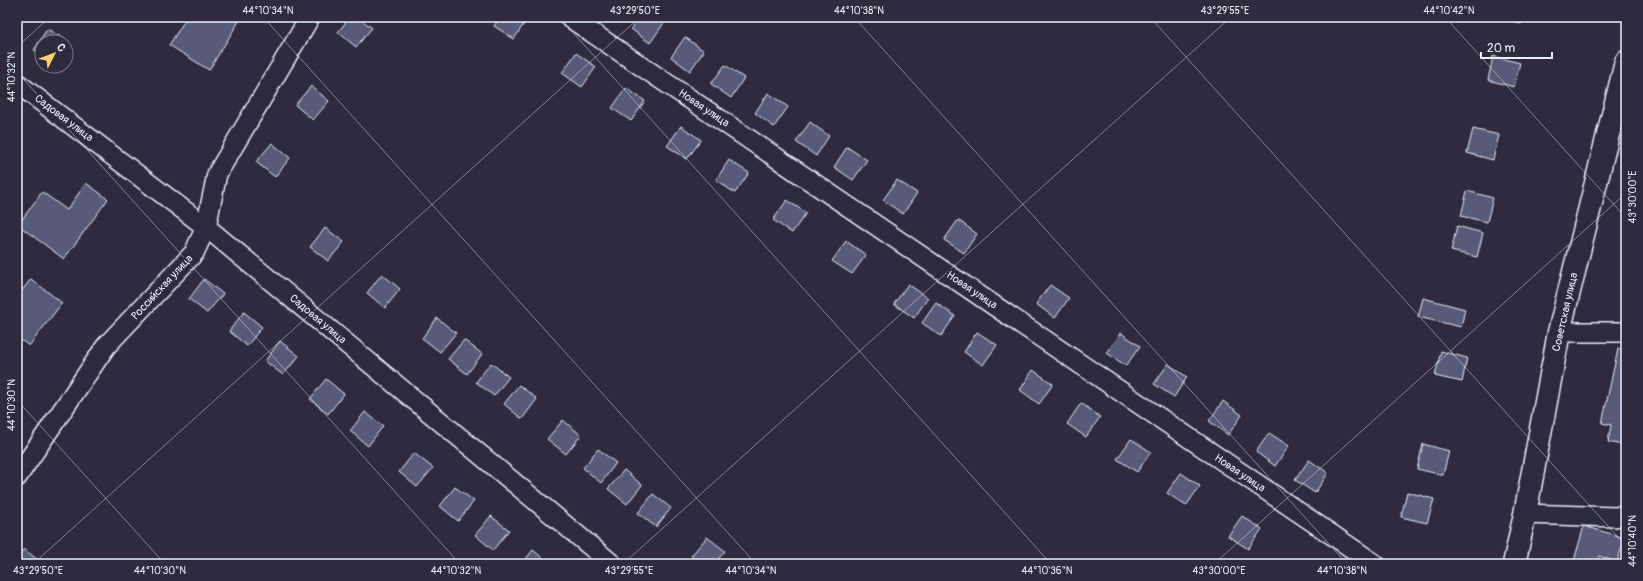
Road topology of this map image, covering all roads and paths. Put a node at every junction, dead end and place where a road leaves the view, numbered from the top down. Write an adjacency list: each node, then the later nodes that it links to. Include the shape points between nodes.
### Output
1 (310, 17): 5 (street, Российская улица, via 217,174)
2 (569, 17): 12 (street, Новая улица)
3 (1626, 62): 6 (main road, Советская улица)
4 (17, 83): 5 (street, Садовая улица)
5 (206, 226): 8 (street, Российская улица, via 194,253 106,346); 11 (street, Садовая улица)
6 (1559, 332): 7 (street); 9 (main road, Советская улица)
7 (1626, 332)
8 (17, 477)
9 (1526, 514): 10 (street, via 1615,517); 13 (main road, Советская улица)
10 (1626, 515)
11 (612, 564)
12 (1375, 564)
13 (1514, 564)

